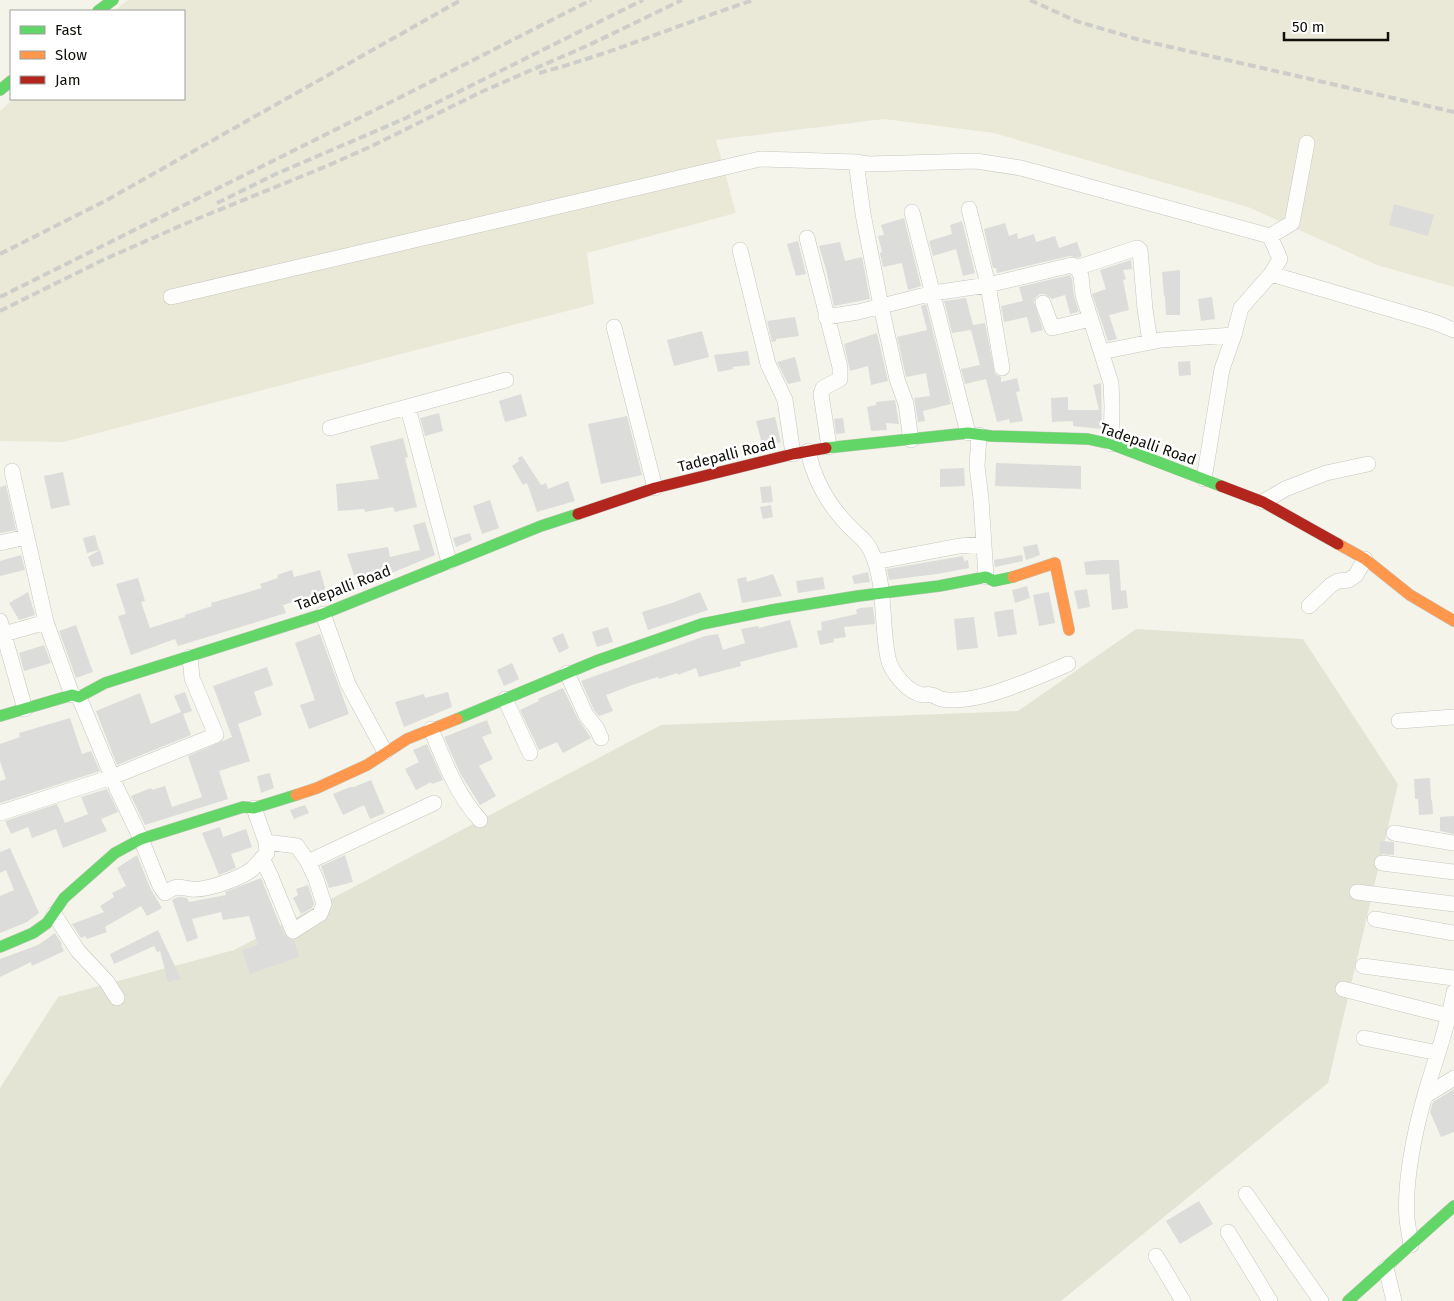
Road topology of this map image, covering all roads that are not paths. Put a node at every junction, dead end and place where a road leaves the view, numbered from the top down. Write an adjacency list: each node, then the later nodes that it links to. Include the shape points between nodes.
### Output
1 (113, 0): 2 (street)
2 (99, 10)
3 (10, 81): 4 (street)
4 (0, 90)
5 (1307, 143): 9 (street, via 1292,223)
6 (856, 162): 9 (street, via 976,161 1021,168); 16 (street, via 760,159); 18 (street)
7 (970, 209): 14 (street)
8 (912, 212): 15 (street)
9 (1270, 236): 13 (street, via 1280,259)
10 (807, 238): 19 (street)
11 (740, 250): 34 (street, via 768,364 785,400)
12 (1076, 268): 14 (street, via 1072,264); 20 (street, via 1081,276); 24 (street, via 1137,248 1140,250)
13 (1271, 274): 22 (street); 23 (street, via 1241,308)
14 (988, 285): 15 (street); 26 (street)
15 (933, 293): 18 (street); 30 (street)
16 (171, 297)
17 (1043, 303): 20 (street, via 1052,328)
18 (881, 306): 19 (street); 31 (street, via 897,379 906,404)
19 (826, 317): 33 (street, via 840,367 840,379 823,388 821,394)
20 (1091, 319): 25 (street)
21 (614, 327): 38 (street)
22 (1454, 330)
23 (1234, 335): 24 (street); 37 (street, via 1222,368)
24 (1150, 342): 25 (street)
25 (1101, 352): 32 (street, via 1111,384)
26 (1002, 368)
27 (506, 380): 28 (street)
28 (408, 408): 29 (street); 44 (street)
29 (330, 428)
30 (973, 434): 31 (street, Tadepalli Road); 32 (street, Tadepalli Road, via 1088,439); 42 (street)
31 (911, 440): 33 (street, Tadepalli Road)
32 (1111, 444): 37 (street, Tadepalli Road)
33 (829, 447): 34 (street, Tadepalli Road)
34 (801, 453): 38 (street, Tadepalli Road); 45 (street, via 811,465 829,502 861,537)
35 (1368, 464): 39 (street, via 1326,473 1285,489)
36 (12, 471): 40 (street)
37 (1204, 479): 39 (street, Tadepalli Road)
38 (655, 488): 44 (street, Tadepalli Road)
39 (1263, 502): 43 (street, Tadepalli Road)
40 (26, 537): 41 (street); 51 (street)
41 (0, 543)
42 (984, 544): 45 (street); 46 (street)
43 (1365, 559): 48 (street, via 1356,575 1331,585); 50 (street, Tadepalli Road, via 1410,595)
44 (448, 562): 49 (street, Tadepalli Road)
45 (875, 562): 47 (street)
46 (986, 577): 47 (street); 53 (street, via 994,581 1019,576 1055,563)
47 (880, 592): 55 (street, via 888,660 894,673 908,688 922,695 958,700 975,697 1009,689); 56 (street, via 702,624)
48 (1309, 606)
49 (323, 614): 54 (street, Tadepalli Road); 65 (street, via 348,684)
50 (1454, 621)
51 (46, 622): 52 (street); 57 (street)
52 (2, 628): 59 (street)
53 (1069, 630)
54 (190, 657): 57 (street, Tadepalli Road, via 105,683); 67 (street, via 192,678 216,735)
55 (1068, 664)
56 (567, 673): 58 (street); 64 (street, via 586,715)
57 (75, 696): 59 (street, Tadepalli Road); 67 (street)
58 (505, 699): 63 (street); 66 (street)
59 (25, 709): 60 (street, Tadepalli Road)
60 (0, 716)
61 (1454, 717): 62 (street)
62 (1399, 721)
63 (431, 729): 65 (street); 71 (street, via 454,782)
64 (601, 738)
65 (385, 752): 69 (street, via 367,765 317,788)
66 (530, 753)
67 (112, 777): 70 (street); 73 (street)
68 (434, 803): 77 (street)
69 (254, 808): 73 (street, via 243,807); 74 (street)
70 (0, 813)
71 (480, 820)
72 (1394, 833): 75 (street)
73 (141, 839): 76 (street, via 165,893 174,887 190,889 220,885 250,871); 82 (street, via 115,853 64,898)
74 (266, 842): 76 (street, via 267,853); 77 (street, via 297,846)
75 (1454, 843)
76 (262, 858): 77 (street, via 293,931 320,914 324,904)
77 (308, 862)
78 (1382, 863): 79 (street)
79 (1454, 872)
80 (1356, 892): 81 (street)
81 (1454, 904)
82 (54, 914): 85 (street, via 33,933); 90 (street, via 78,951)
83 (1375, 920): 84 (street)
84 (1454, 933)
85 (0, 948)
86 (1363, 966): 87 (street)
87 (1454, 978)
88 (1343, 989): 91 (street)
89 (1454, 992): 91 (street)
90 (118, 998)
91 (1449, 1016): 93 (street)
92 (1364, 1038): 93 (street)
93 (1438, 1053): 95 (street)
94 (1454, 1078): 95 (street)
95 (1425, 1096): 99 (street, via 1407,1192)
96 (1246, 1194): 104 (street)
97 (1454, 1206): 99 (street)
98 (1228, 1232): 103 (street)
99 (1411, 1245): 101 (street)
100 (1156, 1256): 102 (street)
101 (1386, 1268): 105 (street); 106 (street)
102 (1183, 1301)
103 (1270, 1301)
104 (1321, 1301)
105 (1348, 1301)
106 (1394, 1301)

